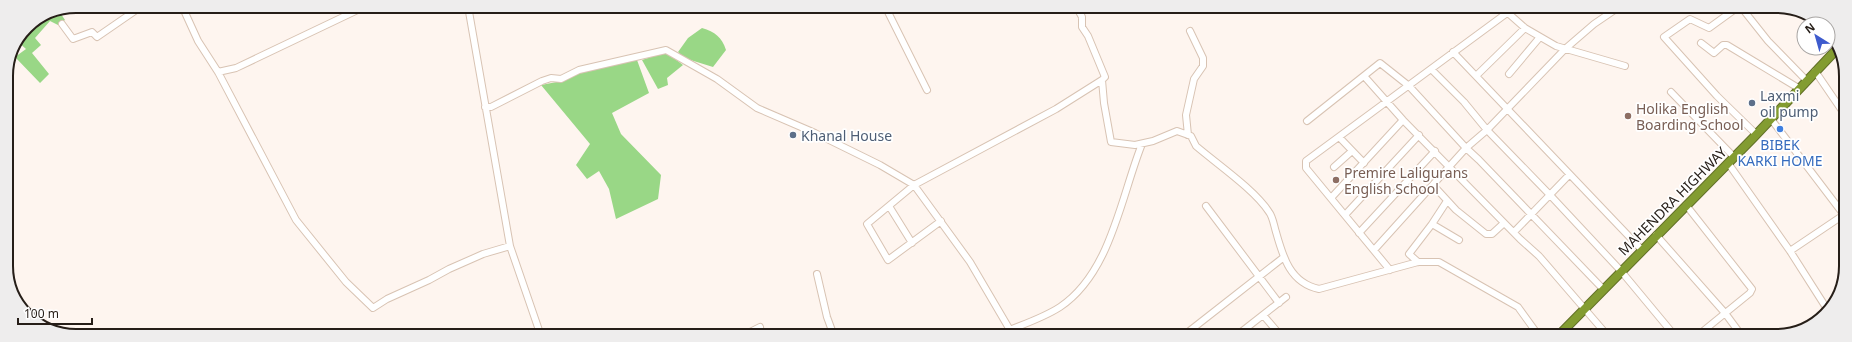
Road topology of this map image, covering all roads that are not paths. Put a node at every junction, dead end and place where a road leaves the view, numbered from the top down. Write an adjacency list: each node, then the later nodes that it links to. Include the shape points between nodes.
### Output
1 (132, 13): 12 (street, via 97,37 92,32 73,39)
2 (185, 13): 23 (street)
3 (351, 13): 23 (street, via 236,68)
4 (469, 13): 35 (street)
5 (888, 13): 31 (street)
6 (1080, 13): 27 (street, via 1082,27 1105,77)
7 (1508, 13): 18 (street)
8 (1510, 13): 13 (street)
9 (1610, 13): 17 (street)
10 (1730, 13): 41 (street, via 1709,28 1690,19 1664,37 1717,96)
11 (1746, 13): 28 (street, via 1768,41)
12 (62, 24)
13 (1525, 28): 15 (street); 26 (street)
14 (1190, 31): 42 (street, via 1203,58 1203,66 1194,79 1186,115)
15 (1540, 37): 17 (street); 24 (street)
16 (1701, 44): 30 (street, via 1714,53 1723,45 1727,46)
17 (1565, 49): 20 (street); 36 (street)
18 (1453, 52): 21 (street); 26 (street)
19 (1834, 52): 22 (highway, MAHENDRA HIGHWAY)
20 (1625, 66)
21 (1431, 69): 29 (street); 40 (street)
22 (1815, 71): 28 (highway, MAHENDRA HIGHWAY); 34 (street)
23 (218, 72): 75 (street, via 296,220 346,282 373,308 449,269 483,254)
24 (1509, 74)
25 (1364, 76): 29 (street, via 1380,63); 33 (street); 39 (street)
26 (1476, 76): 36 (street)
27 (1102, 80): 45 (street, via 1111,142); 55 (street, via 1056,109)
28 (1807, 81): 30 (highway, MAHENDRA HIGHWAY)
29 (1409, 86): 33 (street); 46 (street)
30 (1800, 89): 37 (highway, MAHENDRA HIGHWAY)
31 (927, 90)
32 (1671, 92): 49 (street)
33 (1386, 101): 38 (street); 44 (street)
34 (1839, 106)
35 (485, 107): 55 (street, via 551,78 561,79 579,70 666,50 717,79 757,108 815,133); 75 (street)
36 (1506, 108): 40 (street); 54 (street)
37 (1771, 119): 41 (highway, MAHENDRA HIGHWAY); 63 (street)
38 (1403, 120): 43 (street); 50 (street)
39 (1307, 121)
40 (1487, 130): 46 (street); 57 (street)
41 (1756, 134): 49 (highway, MAHENDRA HIGHWAY)
42 (1188, 135): 45 (street, via 1177,131); 79 (street, via 1196,146 1253,194 1270,213)
43 (1419, 135): 48 (street); 65 (street)
44 (1339, 137): 47 (street); 58 (street, via 1306,161 1306,168)
45 (1142, 144): 97 (street, via 1111,237 1098,263 1079,291 1060,308)
46 (1466, 148): 53 (street); 64 (street)
47 (1352, 151): 50 (street); 52 (street)
48 (1435, 152): 53 (street); 71 (street)
49 (1734, 157): 51 (highway, MAHENDRA HIGHWAY)
50 (1364, 163): 58 (street)
51 (1728, 163): 60 (highway, MAHENDRA HIGHWAY); 78 (street)
52 (1334, 167)
53 (1449, 167): 56 (street); 68 (street)
54 (1569, 175): 57 (street); 77 (street)
55 (914, 184): 61 (street); 67 (street)
56 (1433, 185): 59 (street); 76 (street)
57 (1550, 195): 64 (street); 82 (street)
58 (1331, 198): 65 (street)
59 (1447, 201): 68 (street, via 1486,234 1492,234); 69 (street)
60 (1686, 205): 72 (highway, MAHENDRA HIGHWAY); 90 (street, via 1752,286 1750,292)
61 (889, 206): 74 (street); 74 (street, via 867,224 888,260)
62 (1206, 206): 84 (street)
63 (1839, 207)
64 (1531, 214): 70 (street); 85 (street)
65 (1345, 215): 71 (street)
66 (1839, 219): 78 (street)
67 (941, 221): 74 (street); 96 (street, via 974,268)
68 (1504, 223): 70 (street)
69 (1432, 224): 73 (street); 80 (street, via 1409,254)
70 (1514, 232): 89 (street, via 1539,256)
71 (1359, 233): 76 (street)
72 (1656, 235): 77 (highway, MAHENDRA HIGHWAY); 90 (street)
73 (1459, 240)
74 (912, 242)
75 (510, 246): 93 (street)
76 (1374, 250): 81 (street)
77 (1642, 250): 82 (highway, MAHENDRA HIGHWAY)
78 (1790, 251): 88 (street)
79 (1284, 258): 81 (street, via 1295,278 1307,287 1319,289); 84 (street)
80 (1418, 262): 81 (street); 101 (street, via 1439,262 1511,301)
81 (1390, 270)
82 (1621, 272): 85 (highway, MAHENDRA HIGHWAY); 104 (street)
83 (817, 274): 95 (street)
84 (1259, 277): 87 (street); 98 (street)
85 (1604, 290): 89 (highway, MAHENDRA HIGHWAY)
86 (1286, 297): 87 (street)
87 (1279, 303): 91 (street)
88 (1825, 305)
89 (1585, 310): 102 (highway, MAHENDRA HIGHWAY); 103 (street)
90 (1725, 314): 105 (street); 106 (street)
91 (1263, 315): 99 (street); 100 (street)
92 (760, 327): 94 (street)
93 (540, 329)
94 (756, 329)
95 (831, 329)
96 (1009, 329)
97 (1013, 329)
98 (1192, 329)
99 (1245, 329)
100 (1275, 329)
101 (1534, 329)
102 (1565, 329)
103 (1602, 329)
104 (1669, 329)
105 (1706, 329)
106 (1737, 329)

